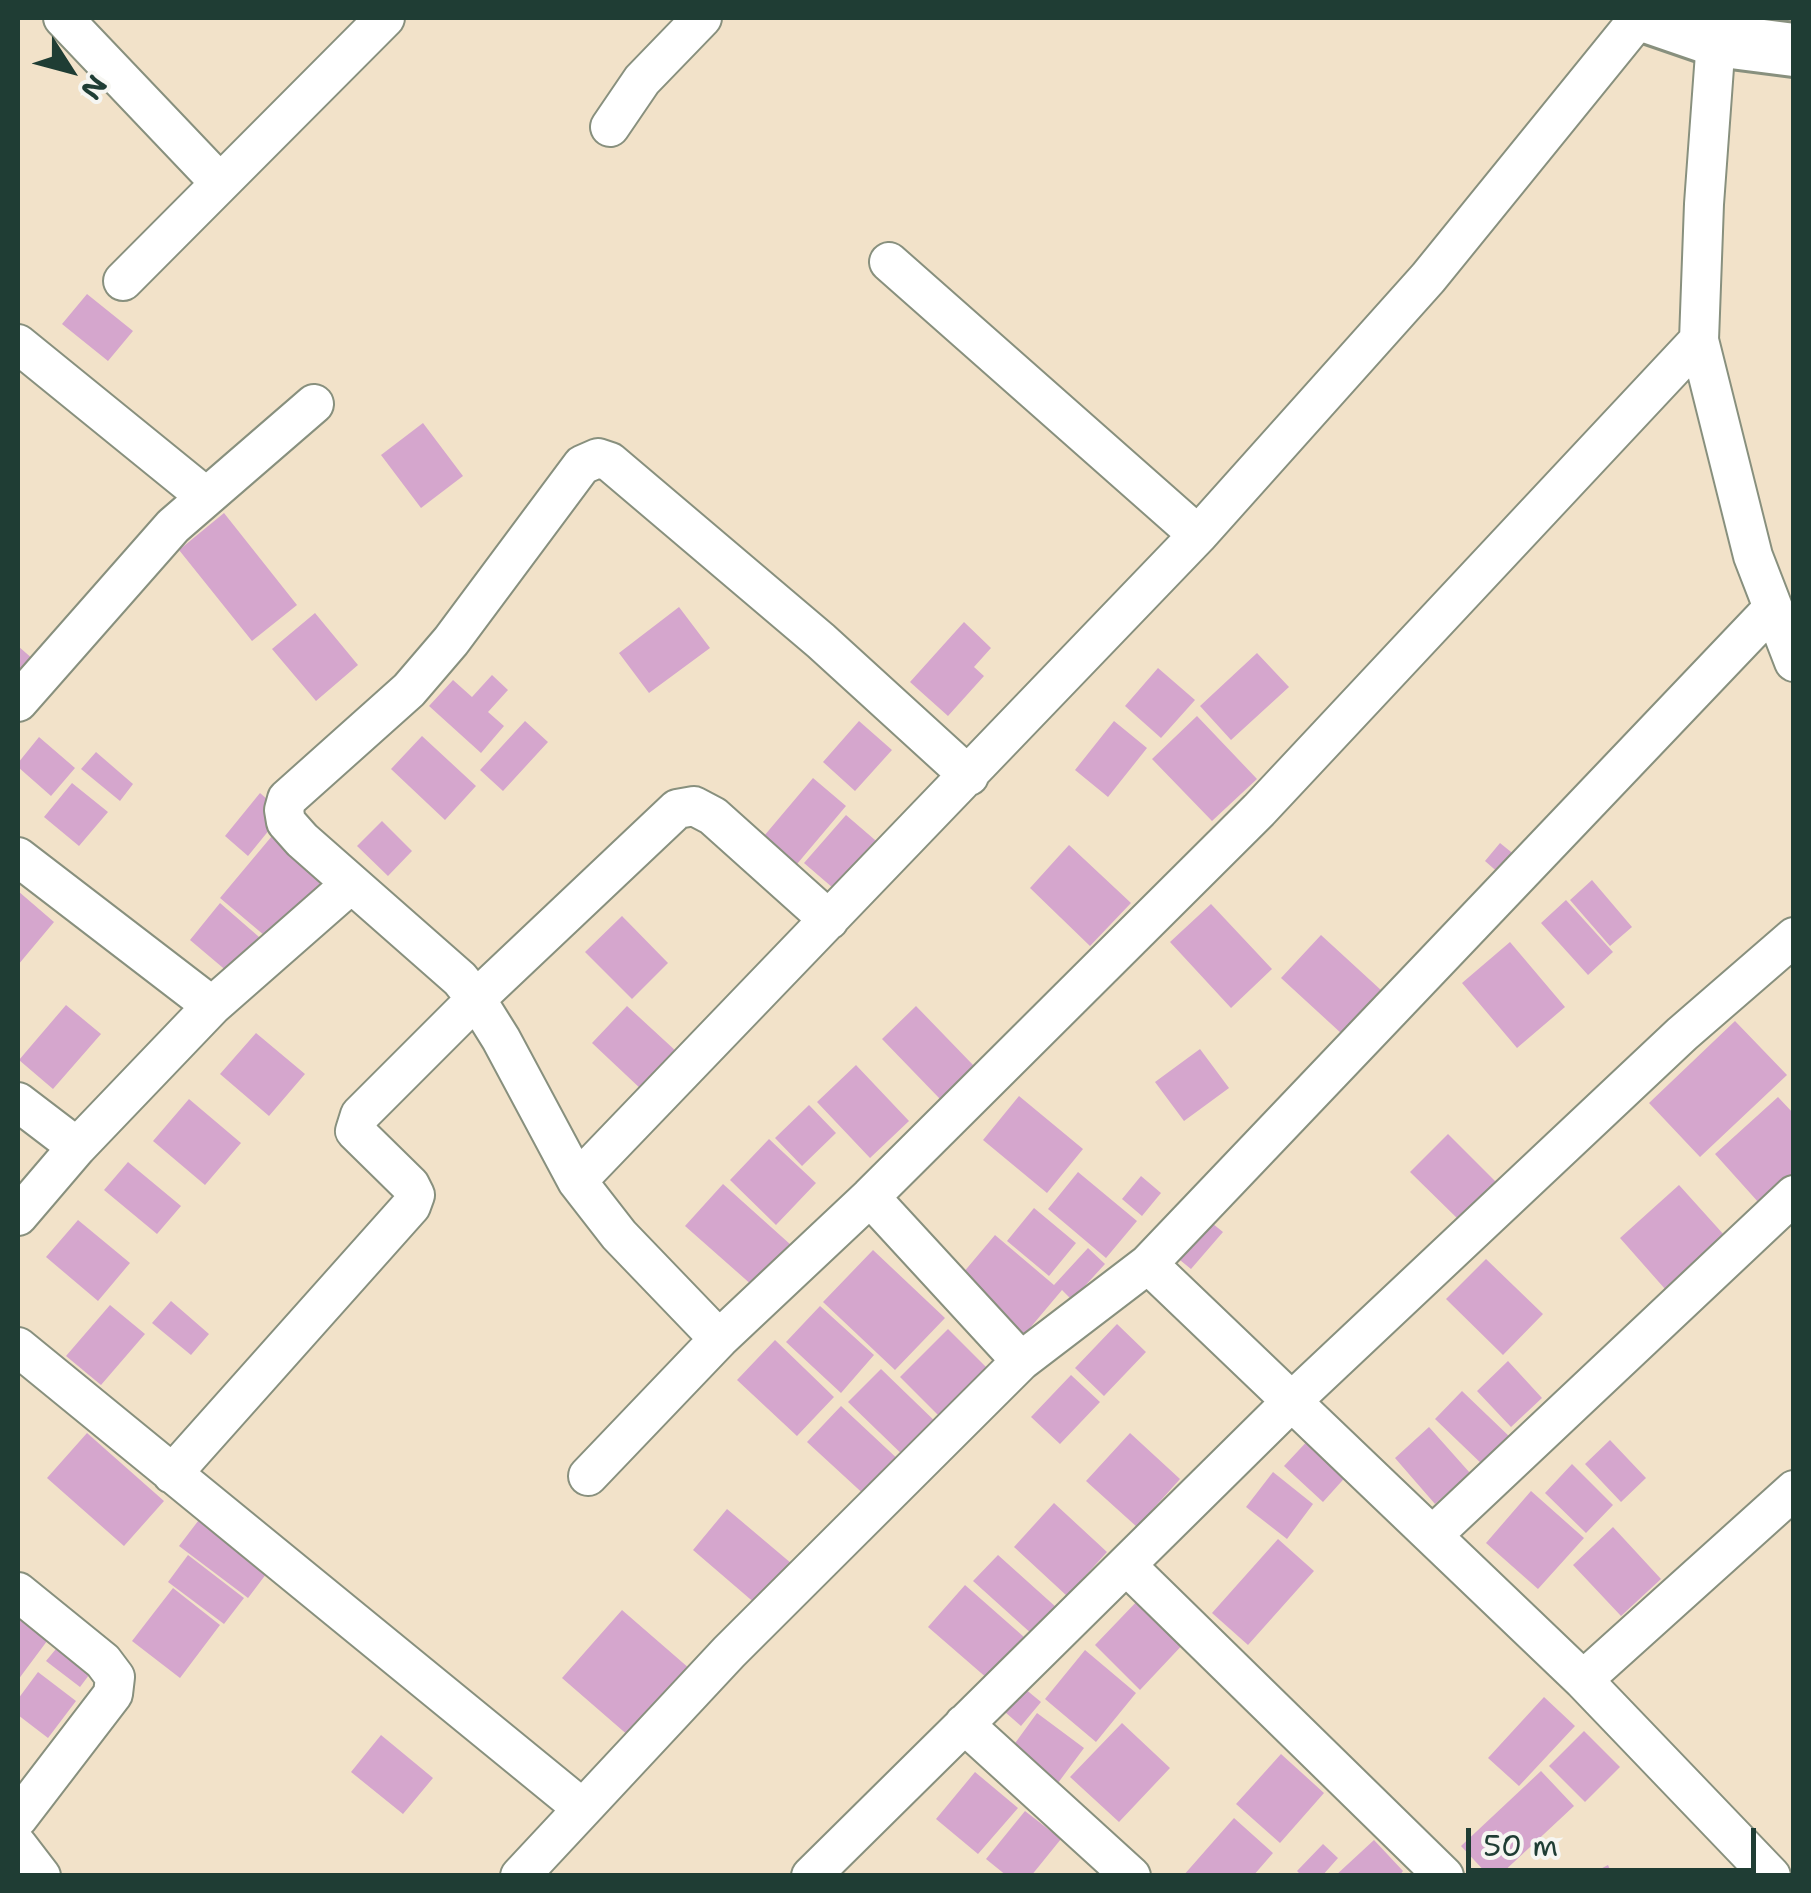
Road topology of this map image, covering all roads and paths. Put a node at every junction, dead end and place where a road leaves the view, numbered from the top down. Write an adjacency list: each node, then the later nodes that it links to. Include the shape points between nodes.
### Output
1 (63, 18): 9 (street)
2 (702, 18): 8 (street, via 642,80)
3 (1640, 18): 16 (street, via 1428,278)
4 (1652, 18): 6 (street)
5 (376, 21): 9 (street)
6 (1719, 29): 7 (street); 12 (street)
7 (1794, 50)
8 (610, 126)
9 (220, 183): 11 (street)
10 (890, 262): 16 (street)
11 (123, 281)
12 (1699, 340): 17 (street, via 1753,556); 31 (street, via 1259,810)
13 (22, 358): 15 (street)
14 (314, 404): 15 (street)
15 (205, 496): 19 (street)
16 (1198, 535): 20 (street)
17 (1773, 608): 18 (street); 33 (street)
18 (1794, 662)
19 (18, 702)
20 (969, 776): 22 (street, via 821,641 598,458 582,465 409,690 288,799 286,822); 23 (street)
21 (18, 857): 26 (street)
22 (352, 884): 25 (street); 26 (street)
23 (829, 920): 25 (street, via 714,816 694,806 677,810); 29 (street)
24 (1794, 937): 37 (street)
25 (476, 999): 29 (street); 38 (street, via 356,1123 356,1131 410,1185 412,1206)
26 (212, 1006): 28 (street)
27 (18, 1102): 28 (street)
28 (77, 1146): 32 (street)
29 (577, 1181): 34 (street, via 618,1235)
30 (1794, 1195): 41 (street)
31 (870, 1197): 34 (street); 36 (street)
32 (18, 1216)
33 (1148, 1264): 36 (street); 37 (street)
34 (719, 1339): 39 (street)
35 (18, 1348): 38 (street)
36 (1020, 1361): 46 (street)
37 (1292, 1400): 41 (street); 42 (street)
38 (172, 1474): 46 (street)
39 (588, 1476)
40 (1794, 1490): 44 (street)
41 (1434, 1534): 44 (street)
42 (1126, 1565): 45 (street); 53 (street)
43 (18, 1592): 47 (street, via 114,1677 113,1694)
44 (1583, 1680): 54 (street)
45 (964, 1724): 49 (street); 52 (street)
46 (582, 1808): 51 (street)
47 (18, 1818)
48 (18, 1846): 50 (street)
49 (833, 1868)
50 (41, 1876)
51 (520, 1876)
52 (1131, 1876)
53 (1444, 1876)
54 (1770, 1876)

